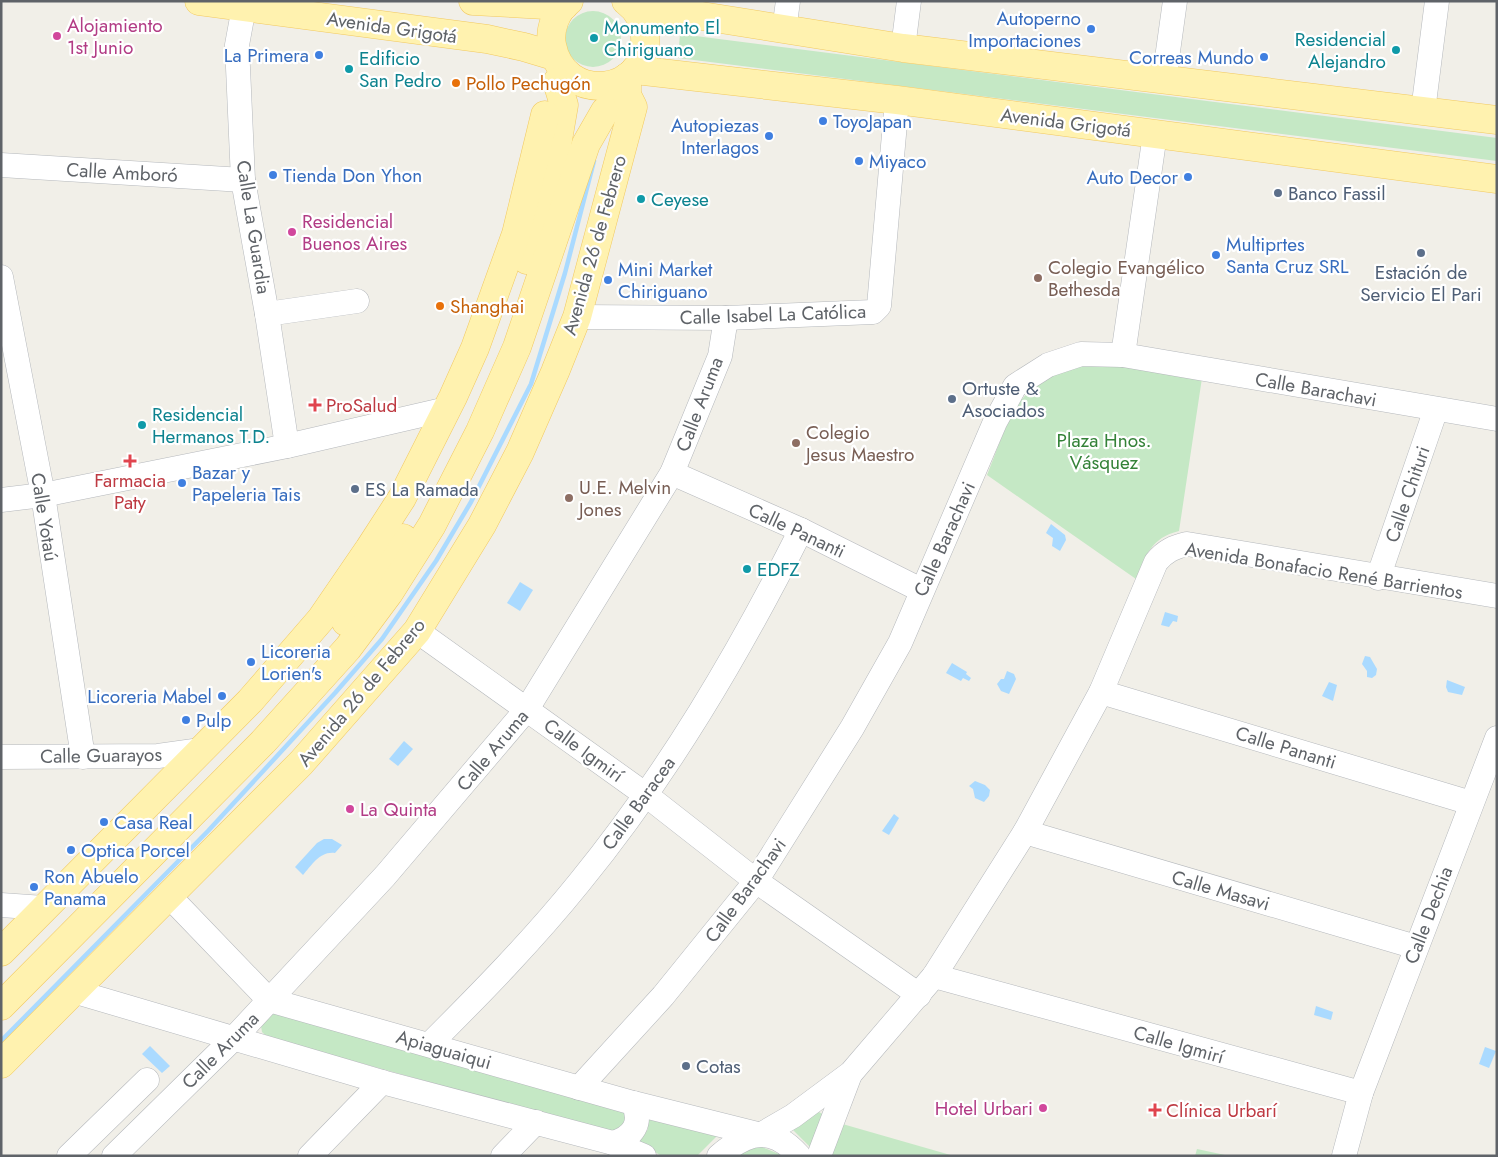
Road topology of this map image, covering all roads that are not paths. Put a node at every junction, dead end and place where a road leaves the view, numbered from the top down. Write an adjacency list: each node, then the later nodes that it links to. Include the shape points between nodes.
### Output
1 (200, 1): 9 (main road, Avenida Grigotá)
2 (473, 1): 7 (main road, Avenida Grigotá)
3 (788, 1): 11 (street)
4 (909, 1): 12 (street)
5 (1175, 1): 15 (street)
6 (1437, 1): 17 (street)
7 (566, 3): 13 (main road, via 552,29 551,42)
8 (632, 5): 11 (main road); 14 (main road, via 645,31 646,42)
9 (244, 7): 10 (main road, Avenida Grigotá); 22 (street, Calle La Guardia, via 237,45)
10 (294, 7): 13 (main road, Avenida Grigotá, via 487,39)
11 (784, 30): 12 (main road)
12 (904, 48): 15 (main road)
13 (558, 69): 14 (main road, Avenida Grigotá, via 578,82 597,86); 29 (main road, via 547,97 540,141 516,234 475,348); 55 (main road, via 564,105 553,169 518,287 496,351 414,522 333,641)
14 (630, 80): 16 (main road, Avenida Grigotá); 26 (main road, Avenida 26 de Febrero, via 633,107); 63 (main road, Avenida 26 de Febrero, via 605,111 586,144 517,347 480,432 432,525 389,593 348,648 263,742)
15 (1164, 80): 17 (main road)
16 (897, 100): 19 (main road, Avenida Grigotá); 27 (street, Calle Isabel La Católica, via 877,310)
17 (1423, 111): 18 (main road)
18 (1497, 120)
19 (1155, 134): 21 (main road, Avenida Grigotá); 28 (street)
20 (1, 165): 22 (street, Calle Amboró)
21 (1497, 179)
22 (243, 180): 25 (street, Calle La Guardia)
23 (1, 277): 34 (street, Calle Yotaú)
24 (357, 301): 25 (street)
25 (267, 314): 32 (street, Calle La Guardia)
26 (577, 317): 27 (street, Calle Isabel La Católica); 40 (main road, Avenida 26 de Febrero, via 520,452 482,525)
27 (726, 318): 33 (street, Calle Aruma, via 720,356)
28 (1124, 355): 30 (street, Calle Barachavi); 38 (street, Calle Barachavi, via 1082,354 1048,365 1016,386 995,422)
29 (447, 409): 32 (street); 44 (main road, via 402,498 321,619 250,701)
30 (1436, 409): 31 (street, Calle Barachavi); 37 (street, Calle Chituri)
31 (1497, 419)
32 (288, 446): 34 (street)
33 (672, 474): 36 (street, Calle Pananti); 42 (street, Calle Aruma)
34 (43, 495): 35 (street); 46 (street, Calle Yotaú)
35 (1, 500)
36 (800, 530): 38 (street, Calle Pananti); 47 (street, Calle Baracea, via 754,622 703,710)
37 (1378, 578): 39 (street, Avenida Bonafacio René Barrientos); 41 (street, Avenida Bonafacio René Barrientos, via 1187,544 1174,548 1156,562)
38 (921, 590): 50 (street, Calle Barachavi, via 900,643 852,728)
39 (1497, 596)
40 (418, 631): 42 (street, Calle Igmirí); 51 (main road, Avenida 26 de Febrero, via 301,764)
41 (1101, 692): 48 (street, Calle Pananti); 49 (street, Avenida Bonafacio René Barrientos)
42 (527, 709): 47 (street, Calle Igmirí); 62 (street, Calle Aruma, via 402,856)
43 (1497, 738): 48 (street, Calle Dechia)
44 (201, 750): 46 (street, Calle Guarayos, via 158,756); 53 (main road)
45 (1, 756): 46 (street, Calle Guarayos)
46 (83, 757)
47 (646, 795): 50 (street, Calle Igmirí); 65 (street, Calle Baracea, via 580,882 532,938)
48 (1471, 803): 54 (street, Calle Dechia)
49 (1025, 832): 54 (street, Calle Masavi); 58 (street, Avenida Bonafacio René Barrientos)
50 (756, 881): 61 (street, Calle Igmirí); 70 (street, Calle Barachavi, via 663,996)
51 (170, 897): 60 (main road, Avenida 26 de Febrero); 62 (street)
52 (1, 905): 53 (street)
53 (44, 908): 56 (main road)
54 (1416, 947): 71 (street, Calle Dechia)
55 (32, 950): 57 (main road); 59 (main road)
56 (1, 952)
57 (1, 965)
58 (934, 976): 61 (street, Avenida Bonafacio René Barrientos); 71 (street, Calle Igmirí)
59 (1, 981)
60 (73, 991): 64 (street); 66 (main road, Avenida 26 de Febrero)
61 (919, 995): 67 (street, Avenida Bonafacio René Barrientos)
62 (269, 1000): 64 (street, Calle Aruma); 65 (street, Apiaguaiqui)
63 (1, 1006)
64 (234, 1038): 69 (street); 77 (street, Calle Aruma)
65 (430, 1044): 70 (street, Apiaguaiqui)
66 (1, 1064)
67 (851, 1073): 74 (street, Avenida Bonafacio René Barrientos, via 794,1116); 83 (street, Avenida Bonafacio René Barrientos)
68 (146, 1080): 76 (street)
69 (382, 1082): 73 (street); 78 (street)
70 (579, 1088): 72 (street, Apiaguaiqui)
71 (1361, 1094): 84 (street)
72 (632, 1103): 74 (street, Apiaguaiqui); 75 (street, via 637,1111 636,1128 623,1140)
73 (536, 1122): 75 (street); 79 (street)
74 (759, 1134): 81 (street, Avenida Bonafacio René Barrientos, via 742,1138); 82 (street, Apiaguaiqui, via 778,1138)
75 (613, 1143): 80 (street)
76 (69, 1156)
77 (114, 1156)
78 (310, 1156)
79 (503, 1156)
80 (644, 1156)
81 (719, 1156)
82 (799, 1156)
83 (820, 1156)
84 (1344, 1156)

